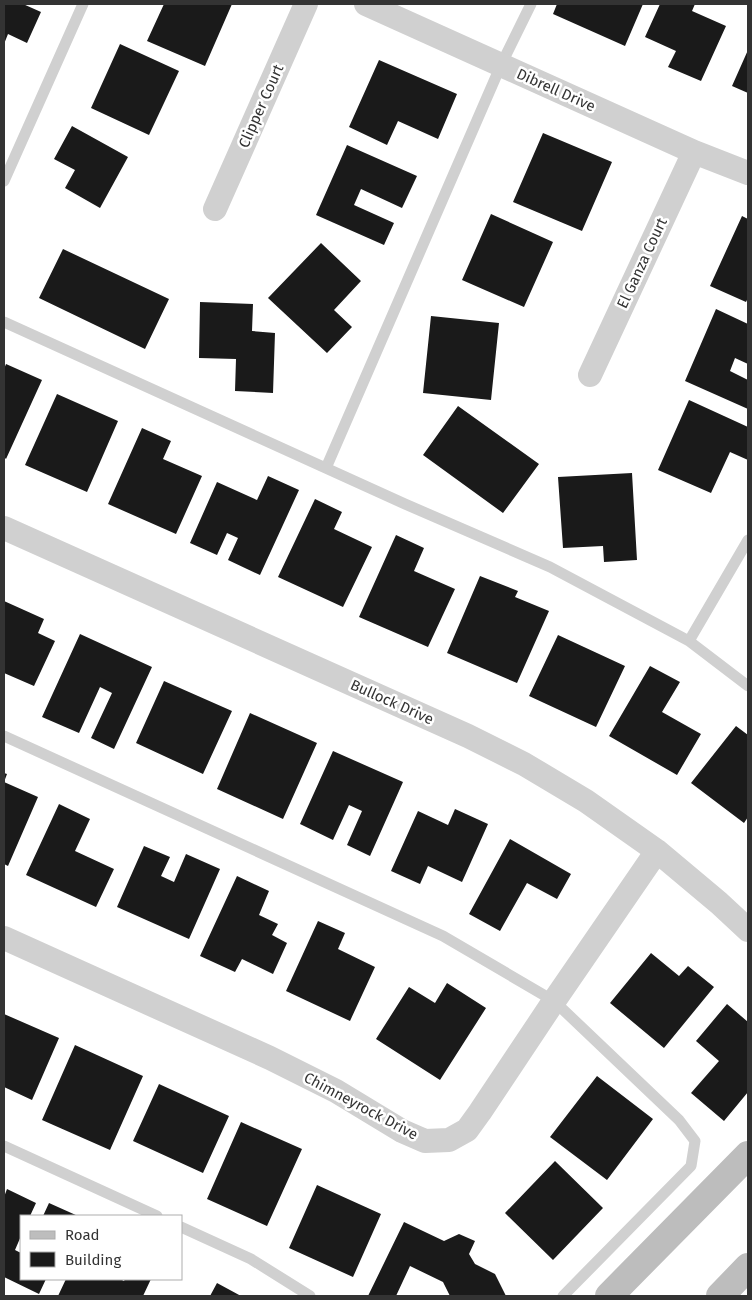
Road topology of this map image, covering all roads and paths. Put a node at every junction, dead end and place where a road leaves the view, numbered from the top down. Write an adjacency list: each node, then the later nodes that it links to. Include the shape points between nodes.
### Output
1 (83, 4): 8 (lane)
2 (306, 4): 9 (street, Clipper Court)
3 (366, 4): 5 (street, Dibrell Drive)
4 (531, 4): 5 (lane)
5 (501, 65): 6 (street, Dibrell Drive); 12 (lane)
6 (694, 152): 7 (street, Dibrell Drive); 11 (street, El Ganza Court)
7 (748, 173)
8 (4, 182)
9 (214, 209)
10 (4, 322): 12 (lane)
11 (590, 374)
12 (326, 468): 15 (lane, via 550,568)
13 (4, 528): 18 (street, Bullock Drive, via 468,736 586,801)
14 (748, 540): 15 (lane)
15 (689, 641): 16 (lane)
16 (748, 686)
17 (4, 736): 21 (lane, via 443,936)
18 (657, 851): 19 (street, Bullock Drive); 21 (street, Chimneyrock Drive)
19 (748, 930)
20 (4, 938): 21 (street, Chimneyrock Drive, via 270,1058 425,1141 449,1140 467,1130)
21 (554, 1001): 28 (lane, via 679,1120 695,1141 691,1166)
22 (4, 1146): 24 (lane)
23 (748, 1155): 29 (main road)
24 (155, 1215)
25 (182, 1227): 27 (lane, via 251,1259)
26 (748, 1267): 30 (main road)
27 (310, 1296)
28 (563, 1296)
29 (609, 1296)
30 (720, 1296)

